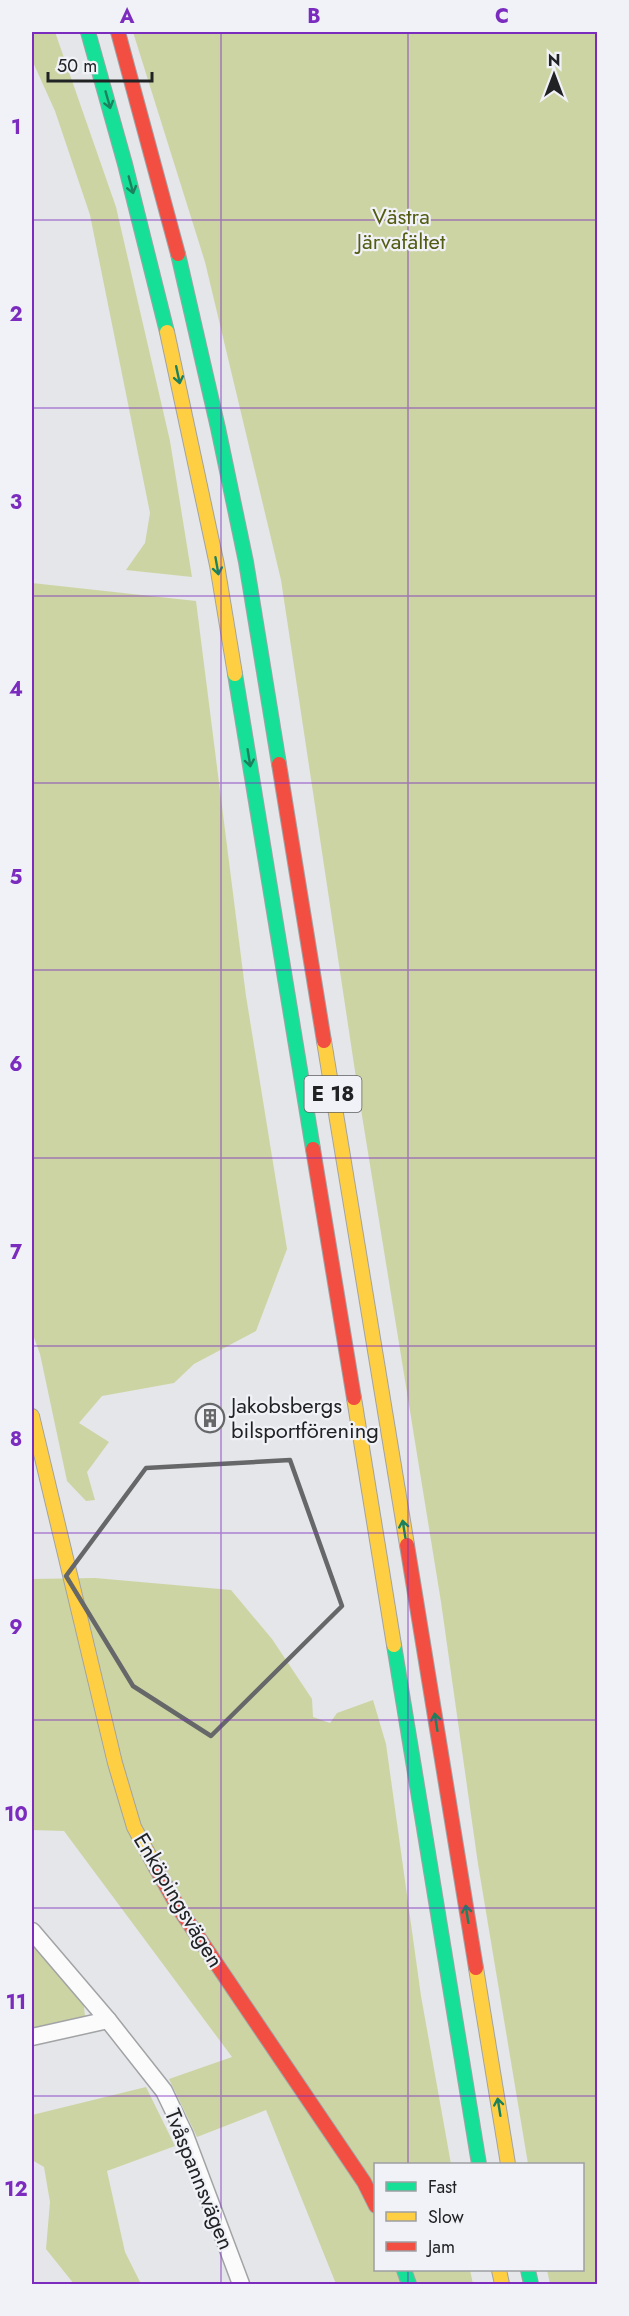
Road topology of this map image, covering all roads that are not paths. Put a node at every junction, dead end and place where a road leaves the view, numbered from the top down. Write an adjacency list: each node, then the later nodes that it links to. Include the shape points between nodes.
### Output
1 (88, 32): 8 (main road, E 18, one-way to 8, via 172,349 217,565)
2 (118, 32): 9 (main road, E 18, one-way to 2, via 246,562 201,344)
3 (32, 1416): 4 (main road, Enköpingsvägen)
4 (35, 1444): 10 (main road, Enköpingsvägen, via 134,1827 178,1907 364,2182)
5 (32, 1931): 6 (street, Tvåspannsvägen)
6 (108, 2020): 7 (street); 11 (street, Tvåspannsvägen, via 164,2091 185,2135)
7 (32, 2037)
8 (479, 2163)
9 (508, 2163)
10 (374, 2204)
11 (241, 2284)

